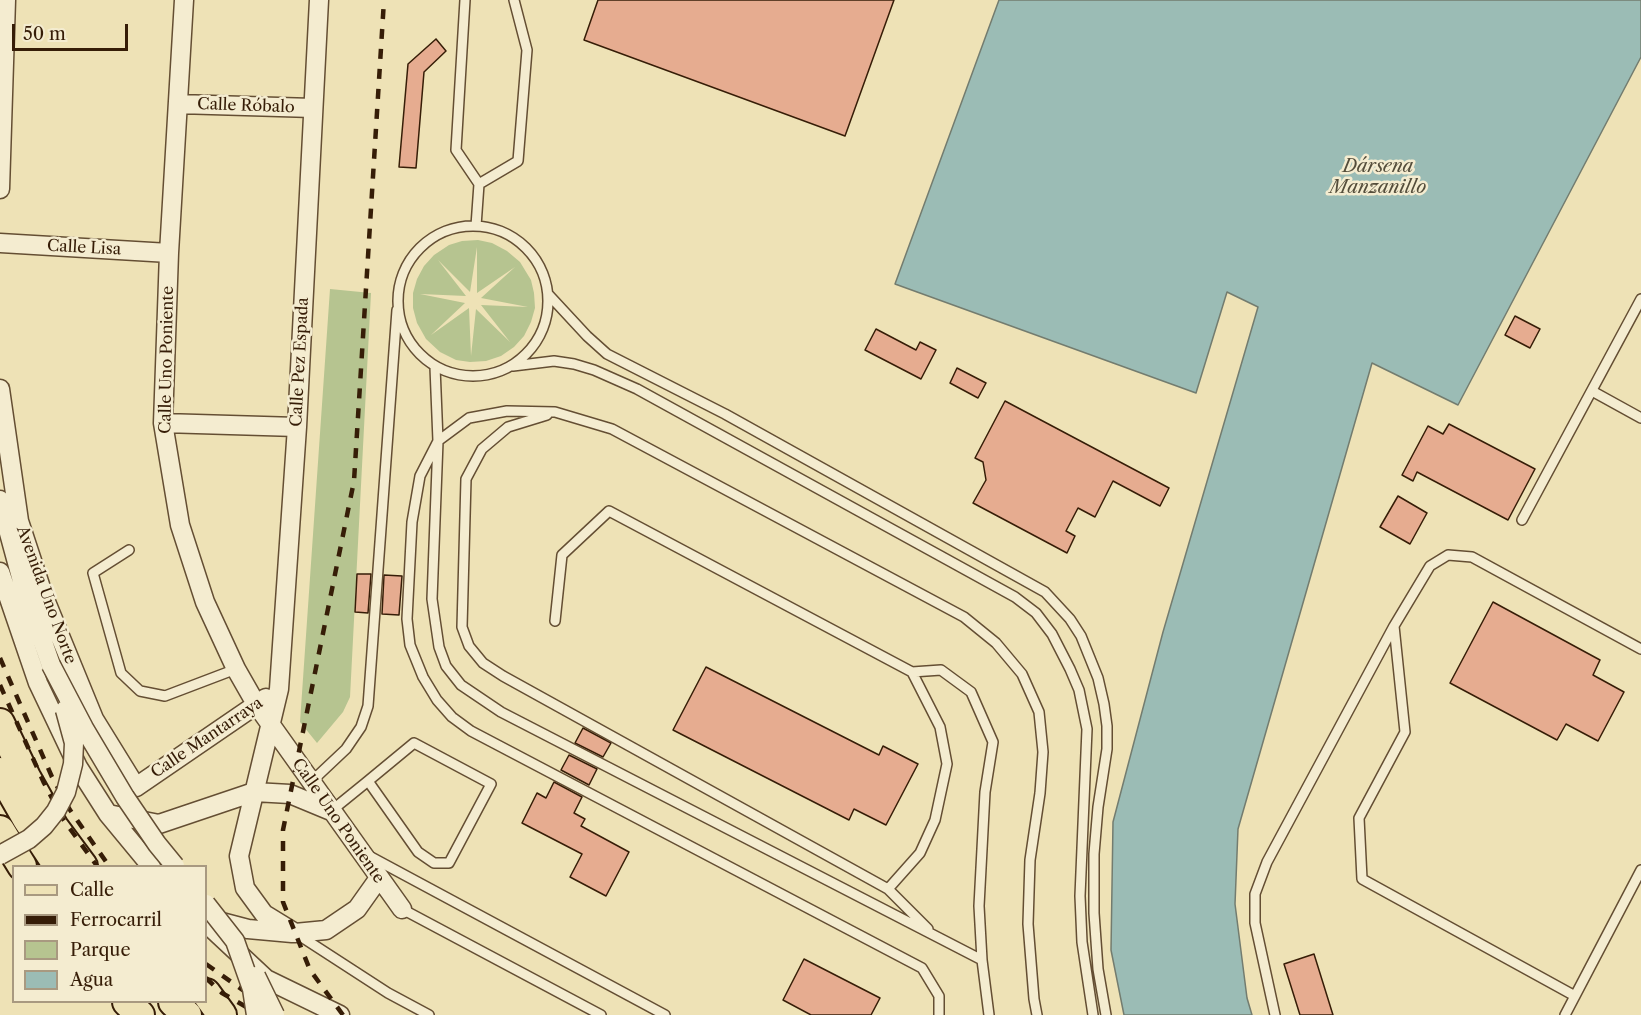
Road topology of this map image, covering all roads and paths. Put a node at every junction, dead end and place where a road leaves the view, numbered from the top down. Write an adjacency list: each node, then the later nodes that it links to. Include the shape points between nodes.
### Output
1 (6, 0): 9 (street)
2 (184, 0): 6 (street, Calle Uno Poniente)
3 (319, 0): 7 (street, Calle Pez Espada)
4 (465, 0): 8 (lane, via 456,150)
5 (514, 0): 8 (lane, via 527,50 518,161)
6 (178, 104): 7 (street, Calle Róbalo); 12 (street, Calle Uno Poniente)
7 (313, 108): 23 (street, Calle Pez Espada)
8 (479, 184): 10 (lane)
9 (0, 189)
10 (476, 226): 13 (lane, via 510,235 529,250 542,271); 15 (lane, via 441,232 421,245 406,264 398,286)
11 (0, 243): 12 (street, Calle Lisa)
12 (169, 253): 22 (street, Calle Uno Poniente)
13 (548, 294): 16 (lane, via 541,335); 82 (lane, via 608,354 725,414 1045,592 1070,619 1098,678 1107,726 1094,854 1098,969)
14 (1641, 298): 19 (lane)
15 (397, 310): 17 (lane, via 416,352); 41 (lane, via 368,706 361,727 346,749)
16 (513, 366): 17 (lane, via 474,377 453,375); 81 (lane, via 554,361 574,364 637,389 1015,597 1036,613 1066,660 1079,690 1087,729 1080,896)
17 (435, 367): 24 (lane)
18 (0, 389): 42 (street, Avenida Uno Norte, via 19,520 40,586 94,719)
19 (1592, 391): 21 (lane); 26 (lane)
20 (555, 412): 24 (lane, via 507,411 469,418); 56 (lane, via 508,427 482,449 466,479 462,627 469,646 483,663 502,676); 80 (lane, via 612,429 964,617 996,642 1022,674 1038,712 1043,752 1030,860 1028,924)
21 (1641, 418)
22 (164, 423): 23 (street); 33 (street, Calle Uno Poniente, via 180,525 205,602)
23 (297, 427): 35 (street, Calle Pez Espada)
24 (438, 441): 62 (lane, via 432,599 439,647 446,666 461,686 501,712); 78 (lane, via 420,476 412,522 407,619 410,645 437,700 471,731 922,968 939,996)
25 (0, 500): 32 (street, via 22,581)
26 (1522, 520)
27 (129, 550): 33 (lane, via 93,573 121,673 141,691 165,696)
28 (0, 572): 45 (street, via 38,683 78,767)
29 (555, 621): 34 (lane, via 562,555 609,511)
30 (1394, 627): 31 (lane, via 1430,566 1448,555 1472,557); 66 (lane, via 1405,732 1359,818 1362,879); 83 (lane, via 1267,862 1255,894 1255,923)
31 (1641, 649)
32 (51, 664): 48 (street, bridge, via 74,743 66,792 44,826); 53 (street, bridge, via 125,797)
33 (236, 669): 36 (street, Calle Uno Poniente)
34 (912, 672): 56 (lane, via 940,728 947,764 935,820 920,853); 64 (lane, via 941,670 971,692 993,742 985,792 979,906)
35 (279, 689): 36 (street, Calle Mantarraya); 37 (street, Calle Pez Espada)
36 (256, 704): 37 (street, Calle Uno Poniente); 42 (street, Calle Mantarraya)
37 (270, 723): 41 (street, Calle Uno Poniente); 43 (street, Calle Pez Espada)
38 (4, 733): 51 (main road, via 54,827)
39 (0, 772): 50 (main road)
40 (368, 781): 40 (lane, via 414,743 491,784 449,863 434,863 418,852); 44 (lane)
41 (311, 782): 44 (street, Calle Uno Poniente)
42 (136, 787)
43 (254, 792): 44 (street, via 290,794); 45 (street, via 159,824); 61 (street, via 239,856 245,888 264,914)
44 (331, 811): 47 (street, Calle Uno Poniente)
45 (108, 814): 52 (street)
46 (0, 830): 49 (main road)
47 (359, 851): 55 (street, Calle Uno Poniente); 77 (lane)
48 (0, 855)
49 (21, 865)
50 (57, 865)
51 (82, 865)
52 (149, 865)
53 (174, 865)
54 (1641, 870): 66 (lane)
55 (379, 878): 58 (street, Calle Uno Poniente); 61 (street, via 357,909 326,930)
56 (888, 889): 62 (lane)
57 (207, 905): 63 (street, bridge)
58 (402, 909): 76 (lane)
59 (207, 918): 61 (street, via 248,929)
60 (207, 924): 74 (street, via 266,979)
61 (295, 933): 75 (lane)
62 (934, 935): 64 (lane)
63 (235, 941): 72 (street, bridge); 73 (street, bridge)
64 (982, 960): 79 (lane)
65 (207, 994): 71 (main road)
66 (1575, 996): 84 (lane)
67 (129, 1003): 69 (main road)
68 (174, 1003): 70 (main road)
69 (140, 1015)
70 (187, 1015)
71 (222, 1015)
72 (256, 1015)
73 (275, 1015)
74 (340, 1015)
75 (429, 1015)
76 (601, 1015)
77 (665, 1015)
78 (939, 1015)
79 (989, 1015)
80 (1037, 1015)
81 (1094, 1015)
82 (1106, 1015)
83 (1275, 1015)
84 (1565, 1015)

